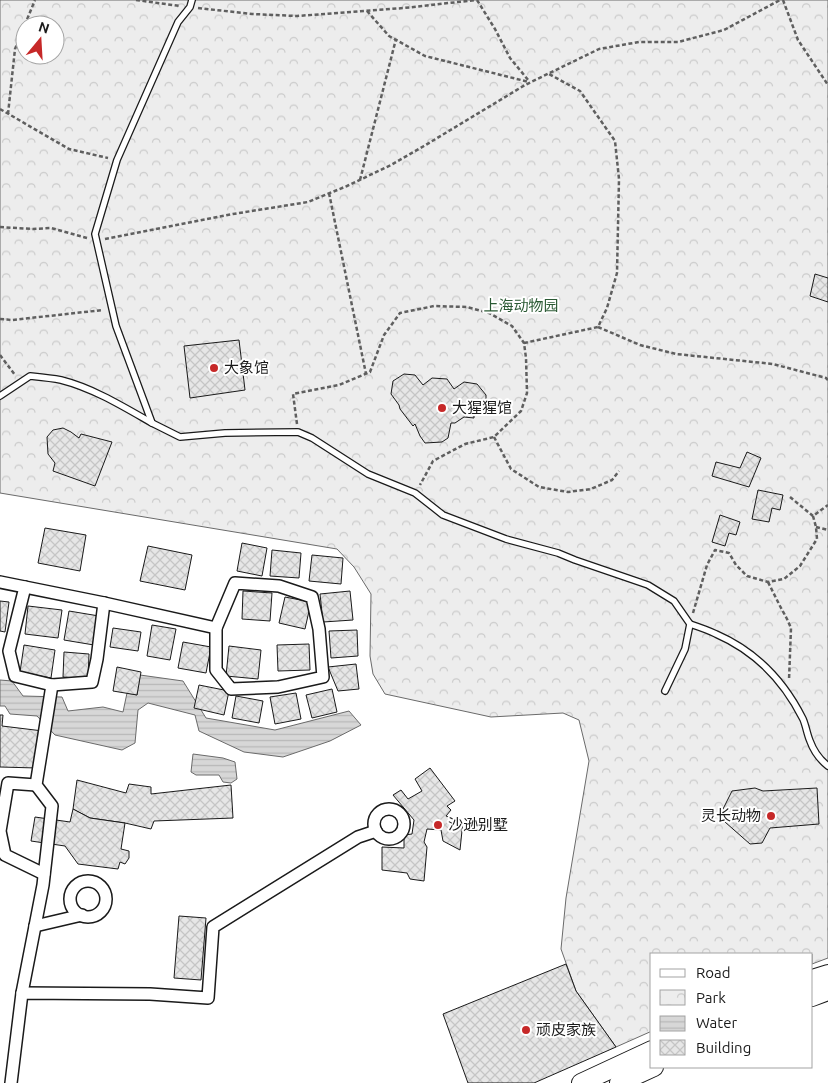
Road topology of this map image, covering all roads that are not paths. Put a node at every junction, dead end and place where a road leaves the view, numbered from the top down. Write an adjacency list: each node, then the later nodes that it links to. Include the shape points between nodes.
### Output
1 (192, 0): 3 (lane, via 178,22 117,160 95,234 116,326)
2 (0, 396): 3 (lane, via 30,376 60,380 121,405)
3 (152, 423): 7 (lane, via 180,437 298,432 368,474 415,493 443,515 648,585 674,601)
4 (0, 582): 5 (street)
5 (25, 587): 6 (street); 9 (street, via 9,651 15,676)
6 (104, 603): 8 (street); 9 (street, via 92,682)
7 (690, 624): 10 (lane, via 685,649); 11 (lane, via 748,652 766,667 787,692 804,721 819,758)
8 (216, 628): 8 (street, via 216,670 231,689 278,687 323,677 319,629 312,597 279,586 235,583)
9 (52, 685): 12 (street)
10 (665, 691)
11 (828, 766)
12 (36, 785): 14 (street, via 52,806); 14 (street, via 8,782 0,831 5,855)
13 (376, 831): 20 (street, via 358,838 214,927 208,998)
14 (44, 874): 16 (street)
15 (82, 916): 16 (street)
16 (35, 926): 20 (street)
17 (828, 974): 18 (main road)
18 (813, 979)
19 (828, 992): 21 (main road)
20 (22, 993): 24 (street)
21 (813, 997)
22 (650, 1051): 25 (main road)
23 (652, 1068): 26 (main road)
24 (11, 1083)
25 (581, 1083)
26 (619, 1083)

